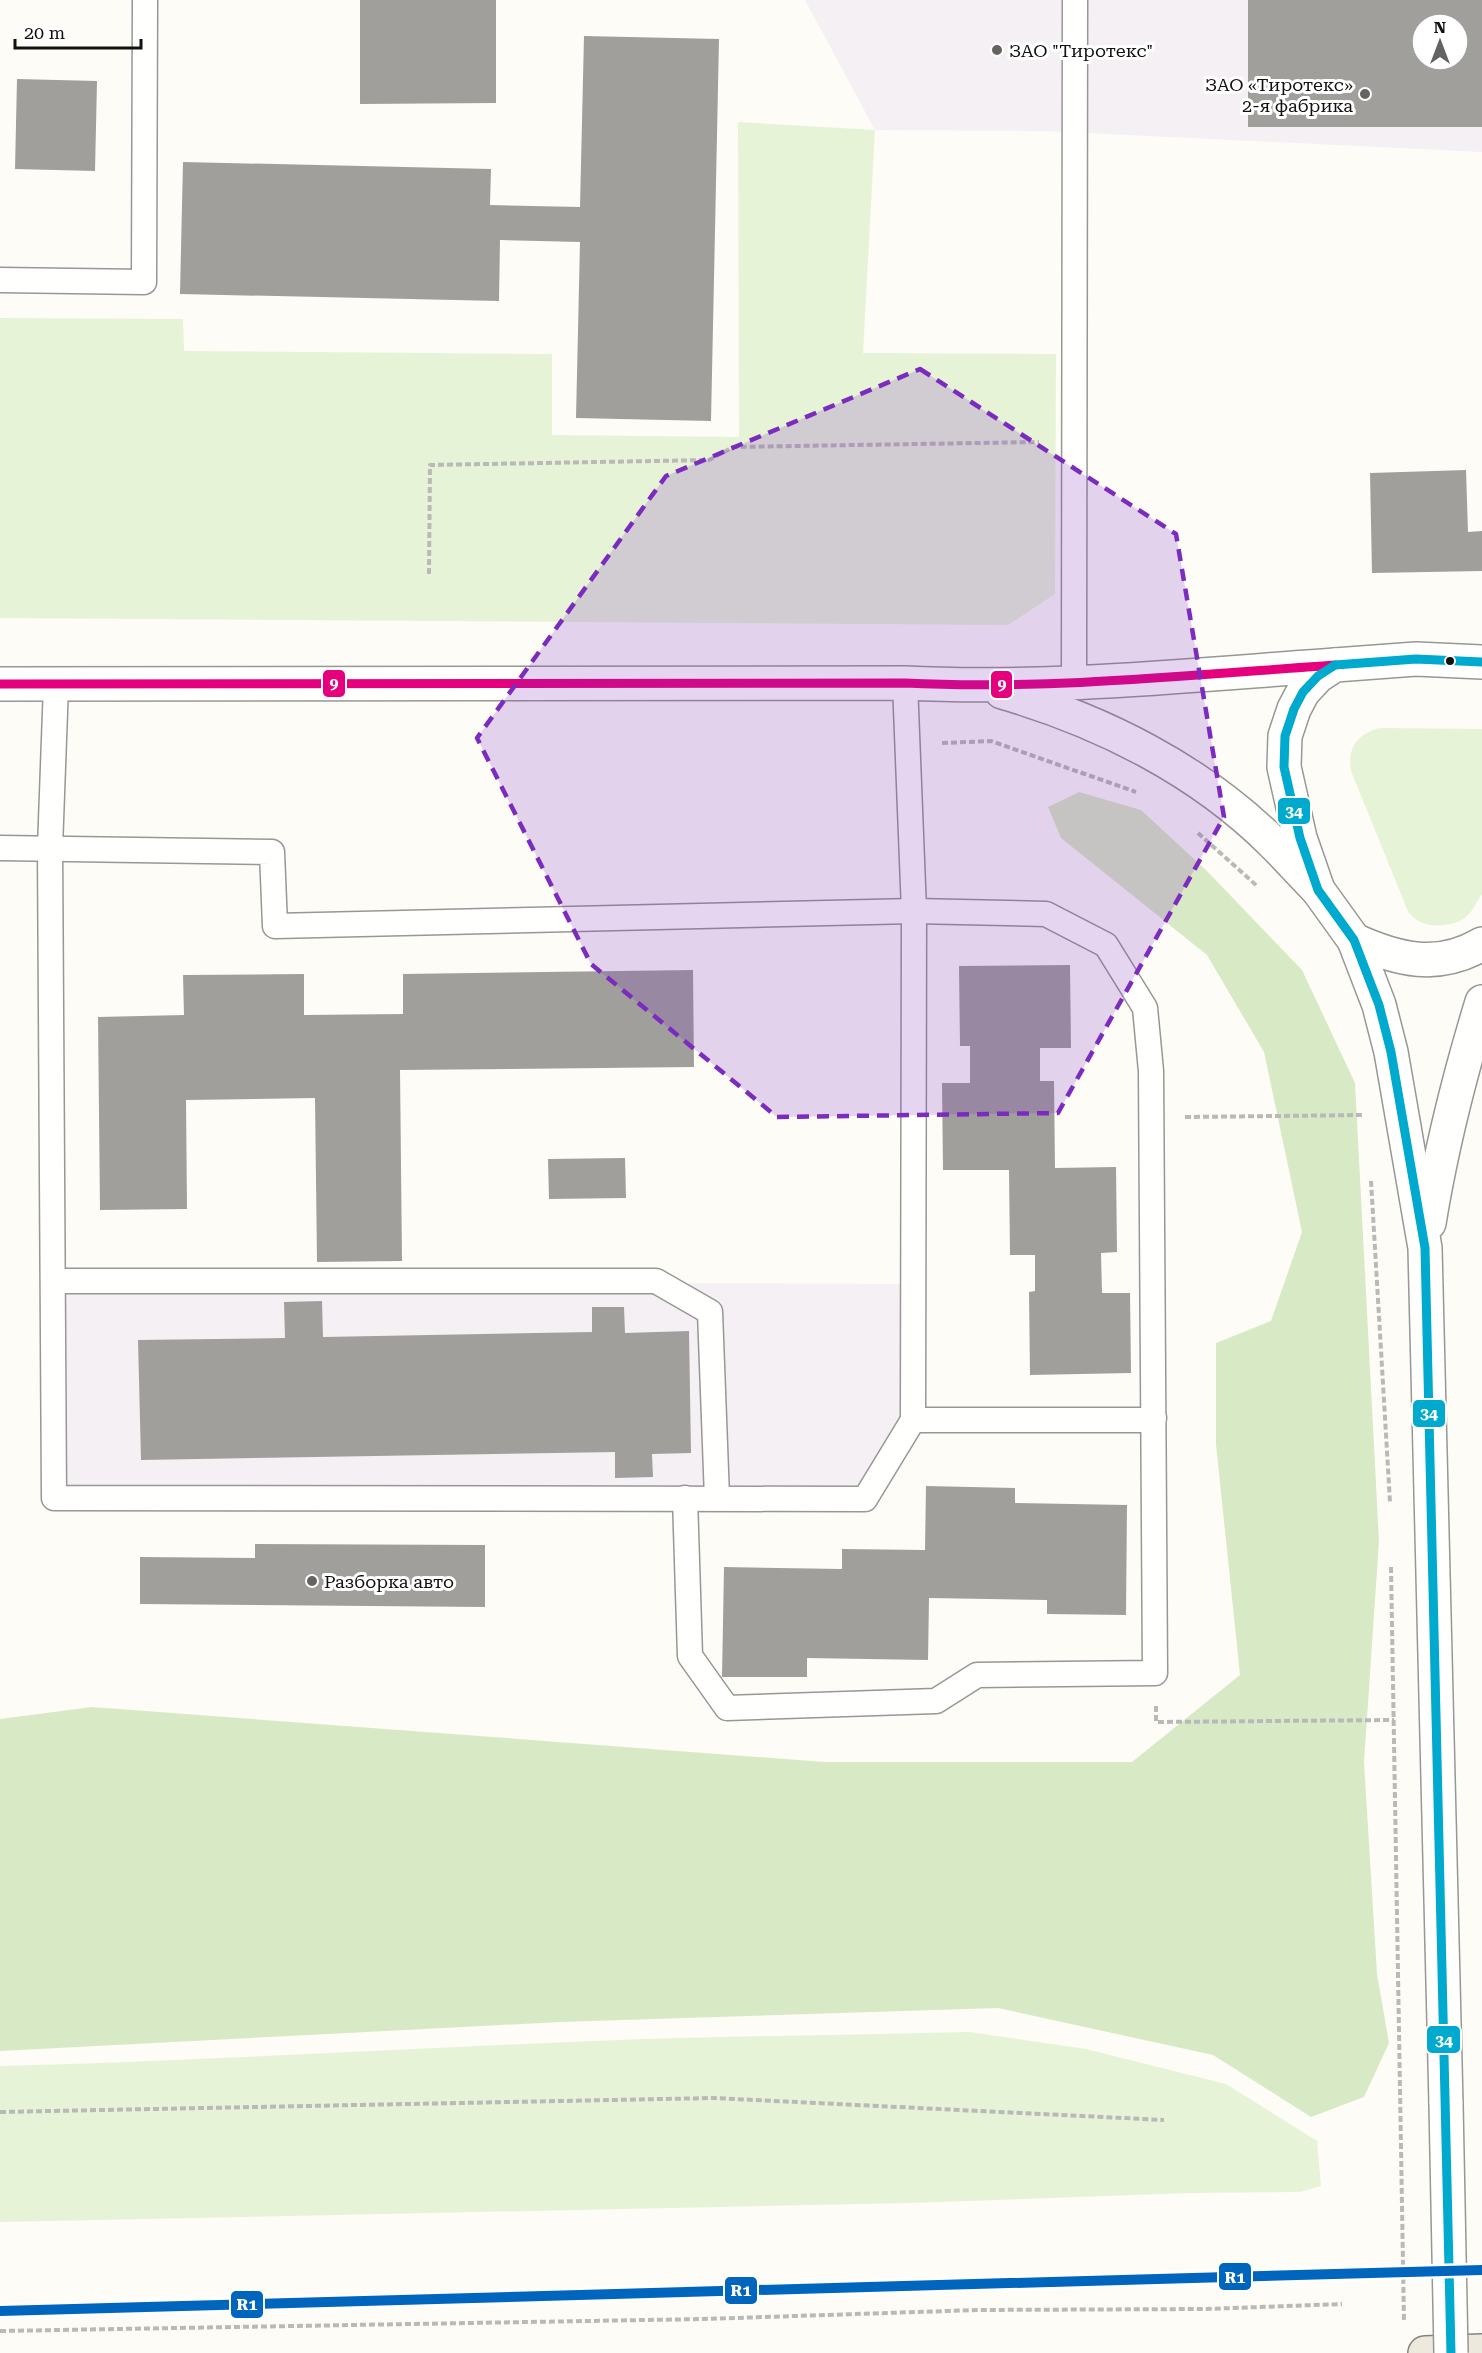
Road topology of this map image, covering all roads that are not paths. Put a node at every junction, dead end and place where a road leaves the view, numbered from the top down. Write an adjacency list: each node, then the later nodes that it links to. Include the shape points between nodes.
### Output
1 (145, 0): 3 (lane, via 144,282)
2 (1075, 0): 6 (lane)
3 (0, 280)
4 (1482, 662): 5 (street, via 1416,659)
5 (1335, 665): 6 (street); 13 (street, via 1303,692 1286,736 1287,787)
6 (1074, 681): 10 (street)
7 (905, 683): 9 (street); 10 (street); 14 (lane)
8 (0, 684): 9 (street)
9 (57, 685): 12 (lane)
10 (977, 685): 13 (street, via 1085,720 1175,767 1230,806)
11 (0, 848): 12 (lane)
12 (50, 848): 14 (lane, via 272,852 275,926); 19 (lane)
13 (1318, 890): 15 (street)
14 (914, 911): 20 (lane, via 1046,914 1106,945 1145,1008 1151,1071); 21 (lane)
15 (1354, 940): 16 (street, via 1386,954 1423,961 1447,958); 18 (street, via 1379,1005 1391,1052)
16 (1482, 944)
17 (1482, 1002): 18 (street, via 1437,1175)
18 (1425, 1248): 26 (street, bridge)
19 (54, 1281): 22 (lane, via 54,1498); 23 (lane, via 656,1281 710,1312)
20 (1154, 1418): 21 (lane); 22 (lane, via 1155,1672 977,1675 936,1701 727,1708 690,1656)
21 (913, 1420): 23 (lane, via 865,1499)
22 (685, 1498): 23 (lane)
23 (717, 1498)
24 (1482, 2351): 25 (main road)
25 (1425, 2353)
26 (1452, 2353)

